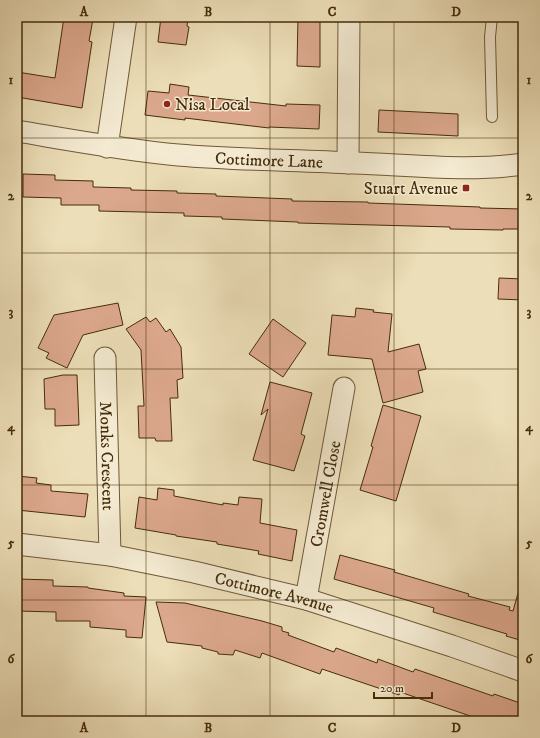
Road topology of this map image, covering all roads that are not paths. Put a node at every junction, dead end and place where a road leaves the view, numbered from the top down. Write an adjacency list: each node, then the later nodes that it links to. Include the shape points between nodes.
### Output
1 (126, 17): 6 (street)
2 (349, 17): 7 (street)
3 (492, 17): 4 (lane)
4 (492, 117)
5 (17, 131): 6 (street, Cottimore Lane)
6 (106, 146): 7 (street, Cottimore Lane, via 179,155)
7 (348, 163): 8 (street, Cottimore Lane, via 456,167)
8 (523, 164)
9 (105, 358): 12 (street, Monks Crescent)
10 (344, 388): 13 (street, Cromwell Close)
11 (17, 544): 12 (street, Cottimore Avenue)
12 (110, 555): 13 (street, Cottimore Avenue)
13 (306, 599): 14 (street, Cottimore Avenue)
14 (523, 671)

